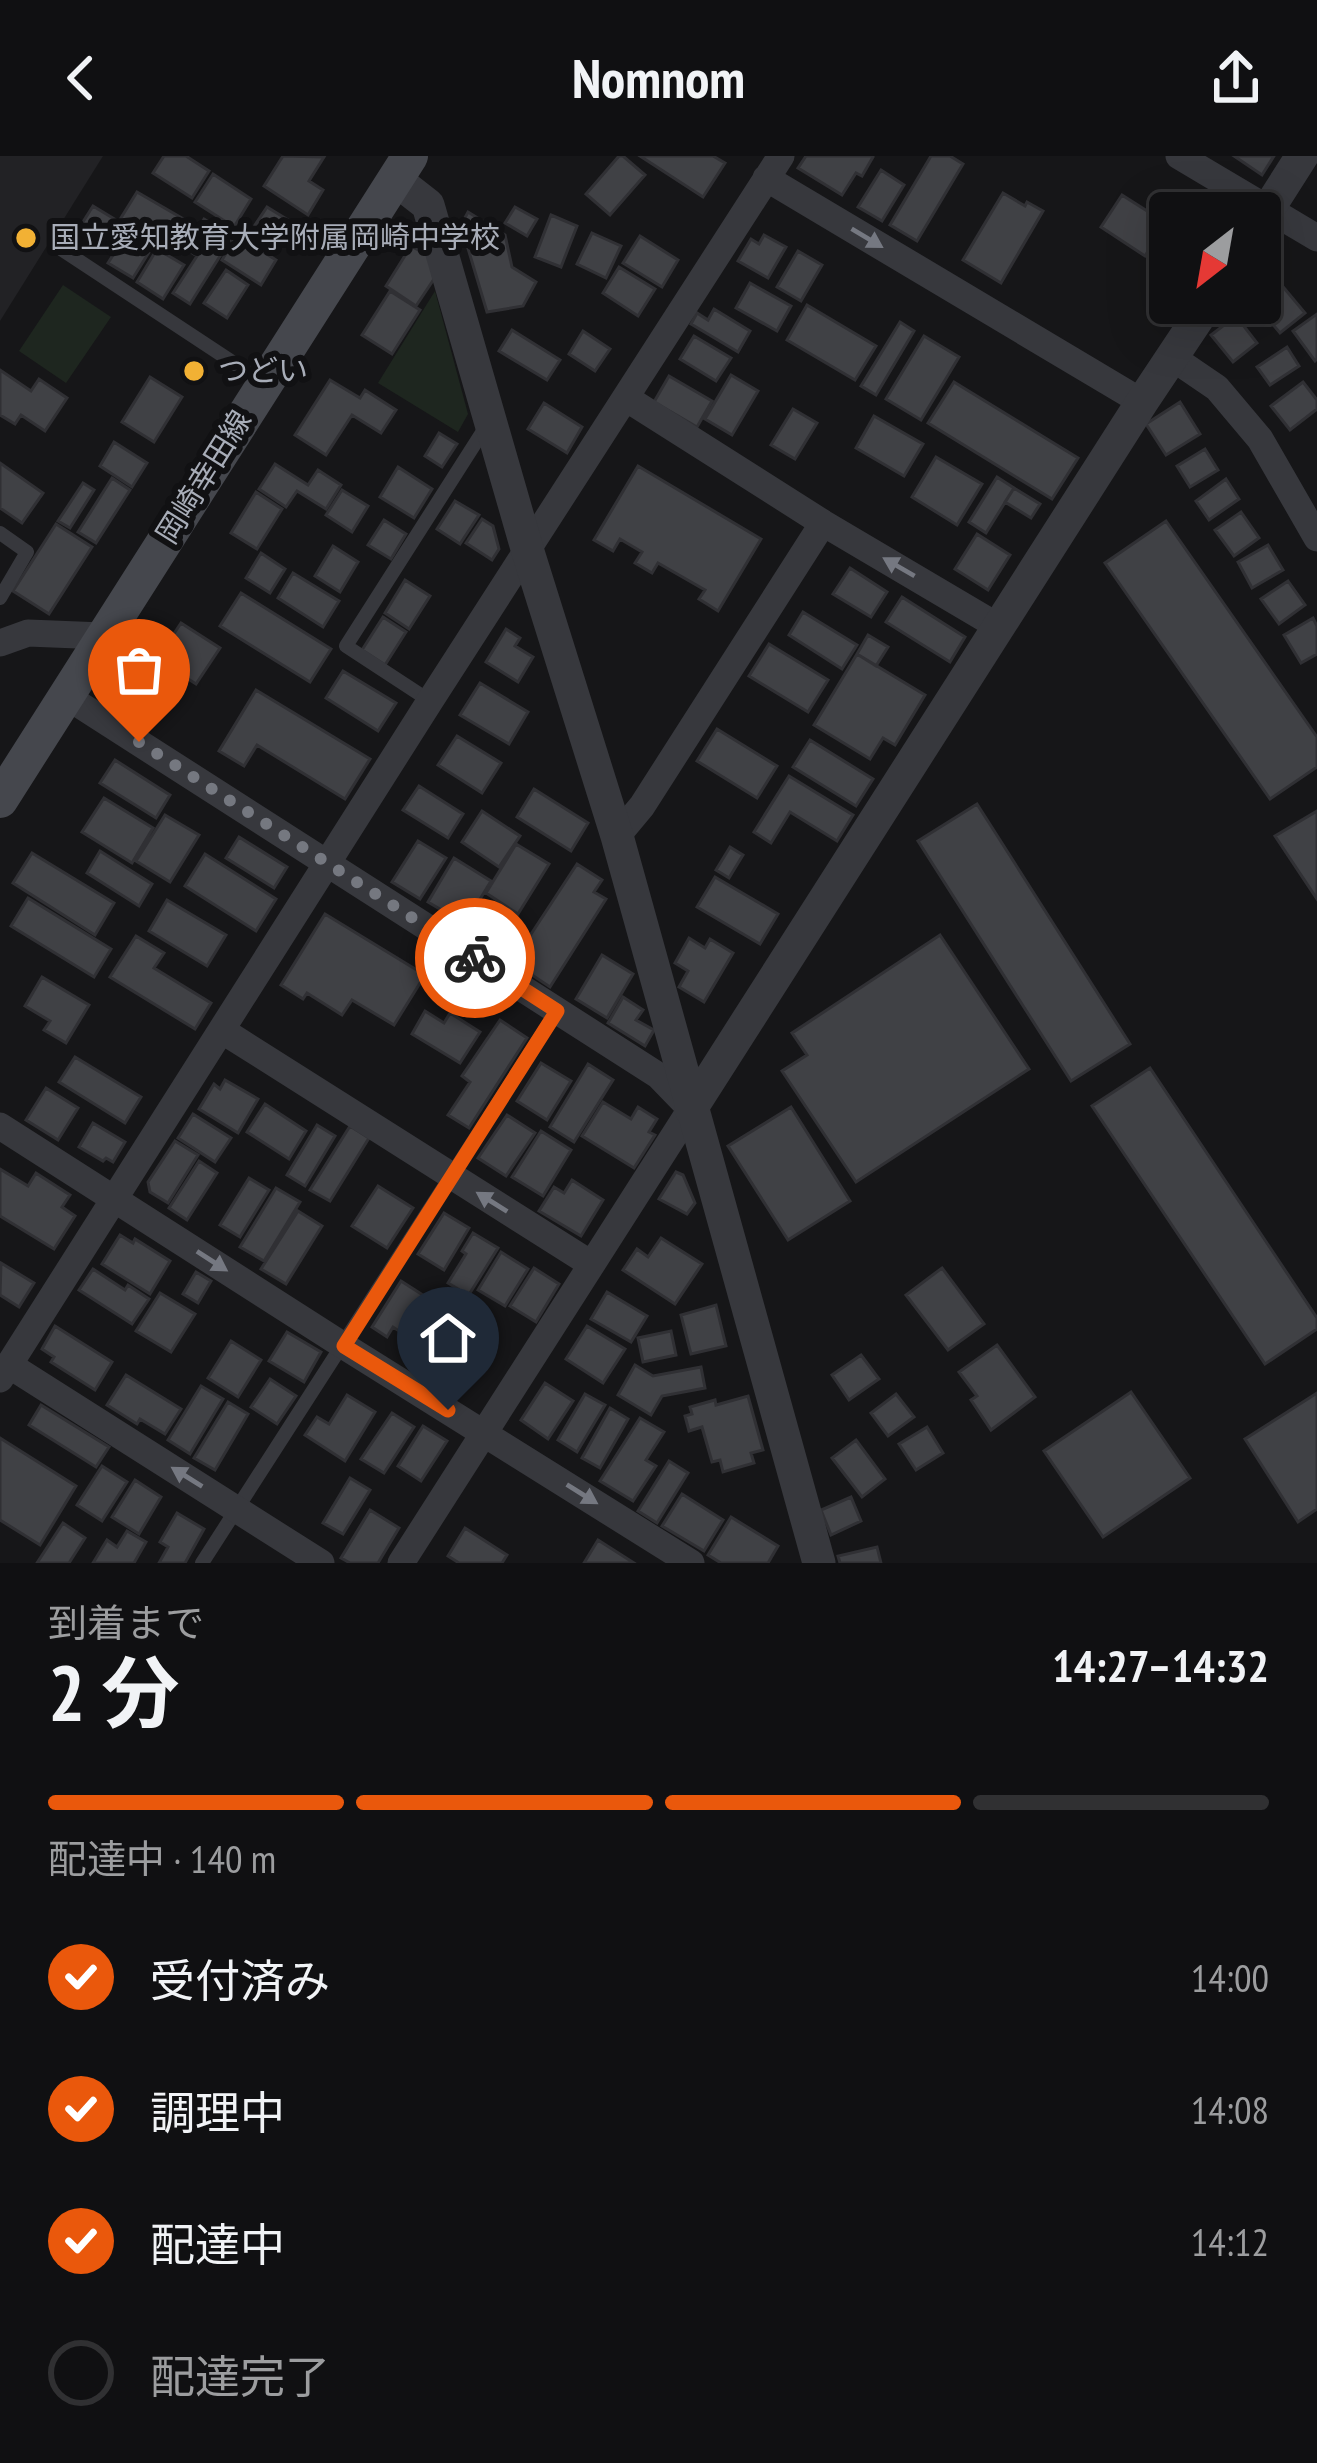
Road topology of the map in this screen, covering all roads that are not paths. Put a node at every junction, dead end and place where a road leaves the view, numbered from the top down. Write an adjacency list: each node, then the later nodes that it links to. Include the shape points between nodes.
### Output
1 (1179, 156): 5 (street)
2 (1302, 156): 6 (street)
3 (773, 167): 13 (street); 14 (street, one-way to 14)
4 (403, 168): 12 (main road, 岡崎幸田線); 15 (street, via 428,205)
5 (1230, 192)
6 (1279, 192)
7 (1281, 223): 8 (street)
8 (1317, 238)
9 (58, 247): 12 (lane)
10 (1195, 324): 11 (street)
11 (1173, 358): 14 (street); 18 (street, via 1216,388 1260,439)
12 (264, 383): 23 (main road, 岡崎幸田線)
13 (626, 398): 16 (street); 19 (street)
14 (1142, 402): 21 (street)
15 (491, 418): 19 (street); 26 (lane, via 346,646)
16 (823, 523): 21 (street, one-way to 16); 28 (street)
17 (0, 533): 20 (lane, via 27,552)
18 (1317, 538)
19 (528, 552): 26 (street); 28 (street)
20 (0, 598)
21 (1000, 626): 32 (street)
22 (14, 630): 23 (street); 24 (street)
23 (103, 636): 25 (main road, 岡崎幸田線)
24 (0, 643)
25 (66, 696): 27 (main road, 岡崎幸田線); 29 (street)
26 (430, 700): 29 (street)
27 (0, 800)
28 (616, 836): 32 (street)
29 (327, 863): 30 (street); 31 (street)
30 (557, 1011): 32 (street, via 659,1076); 34 (lane)
31 (223, 1031): 34 (street); 35 (street)
32 (691, 1108): 36 (street); 45 (street)
33 (0, 1126): 35 (street)
34 (452, 1177): 36 (street, one-way to 34); 37 (lane)
35 (114, 1197): 37 (street, one-way to 37); 38 (street)
36 (591, 1264): 39 (street)
37 (344, 1346): 39 (street); 40 (lane)
38 (5, 1372): 40 (street, one-way to 38)
39 (483, 1432): 43 (street); 44 (street, one-way to 44)
40 (237, 1509): 41 (lane); 42 (street)
41 (202, 1563)
42 (321, 1563)
43 (401, 1563)
44 (691, 1563)
45 (819, 1563)

